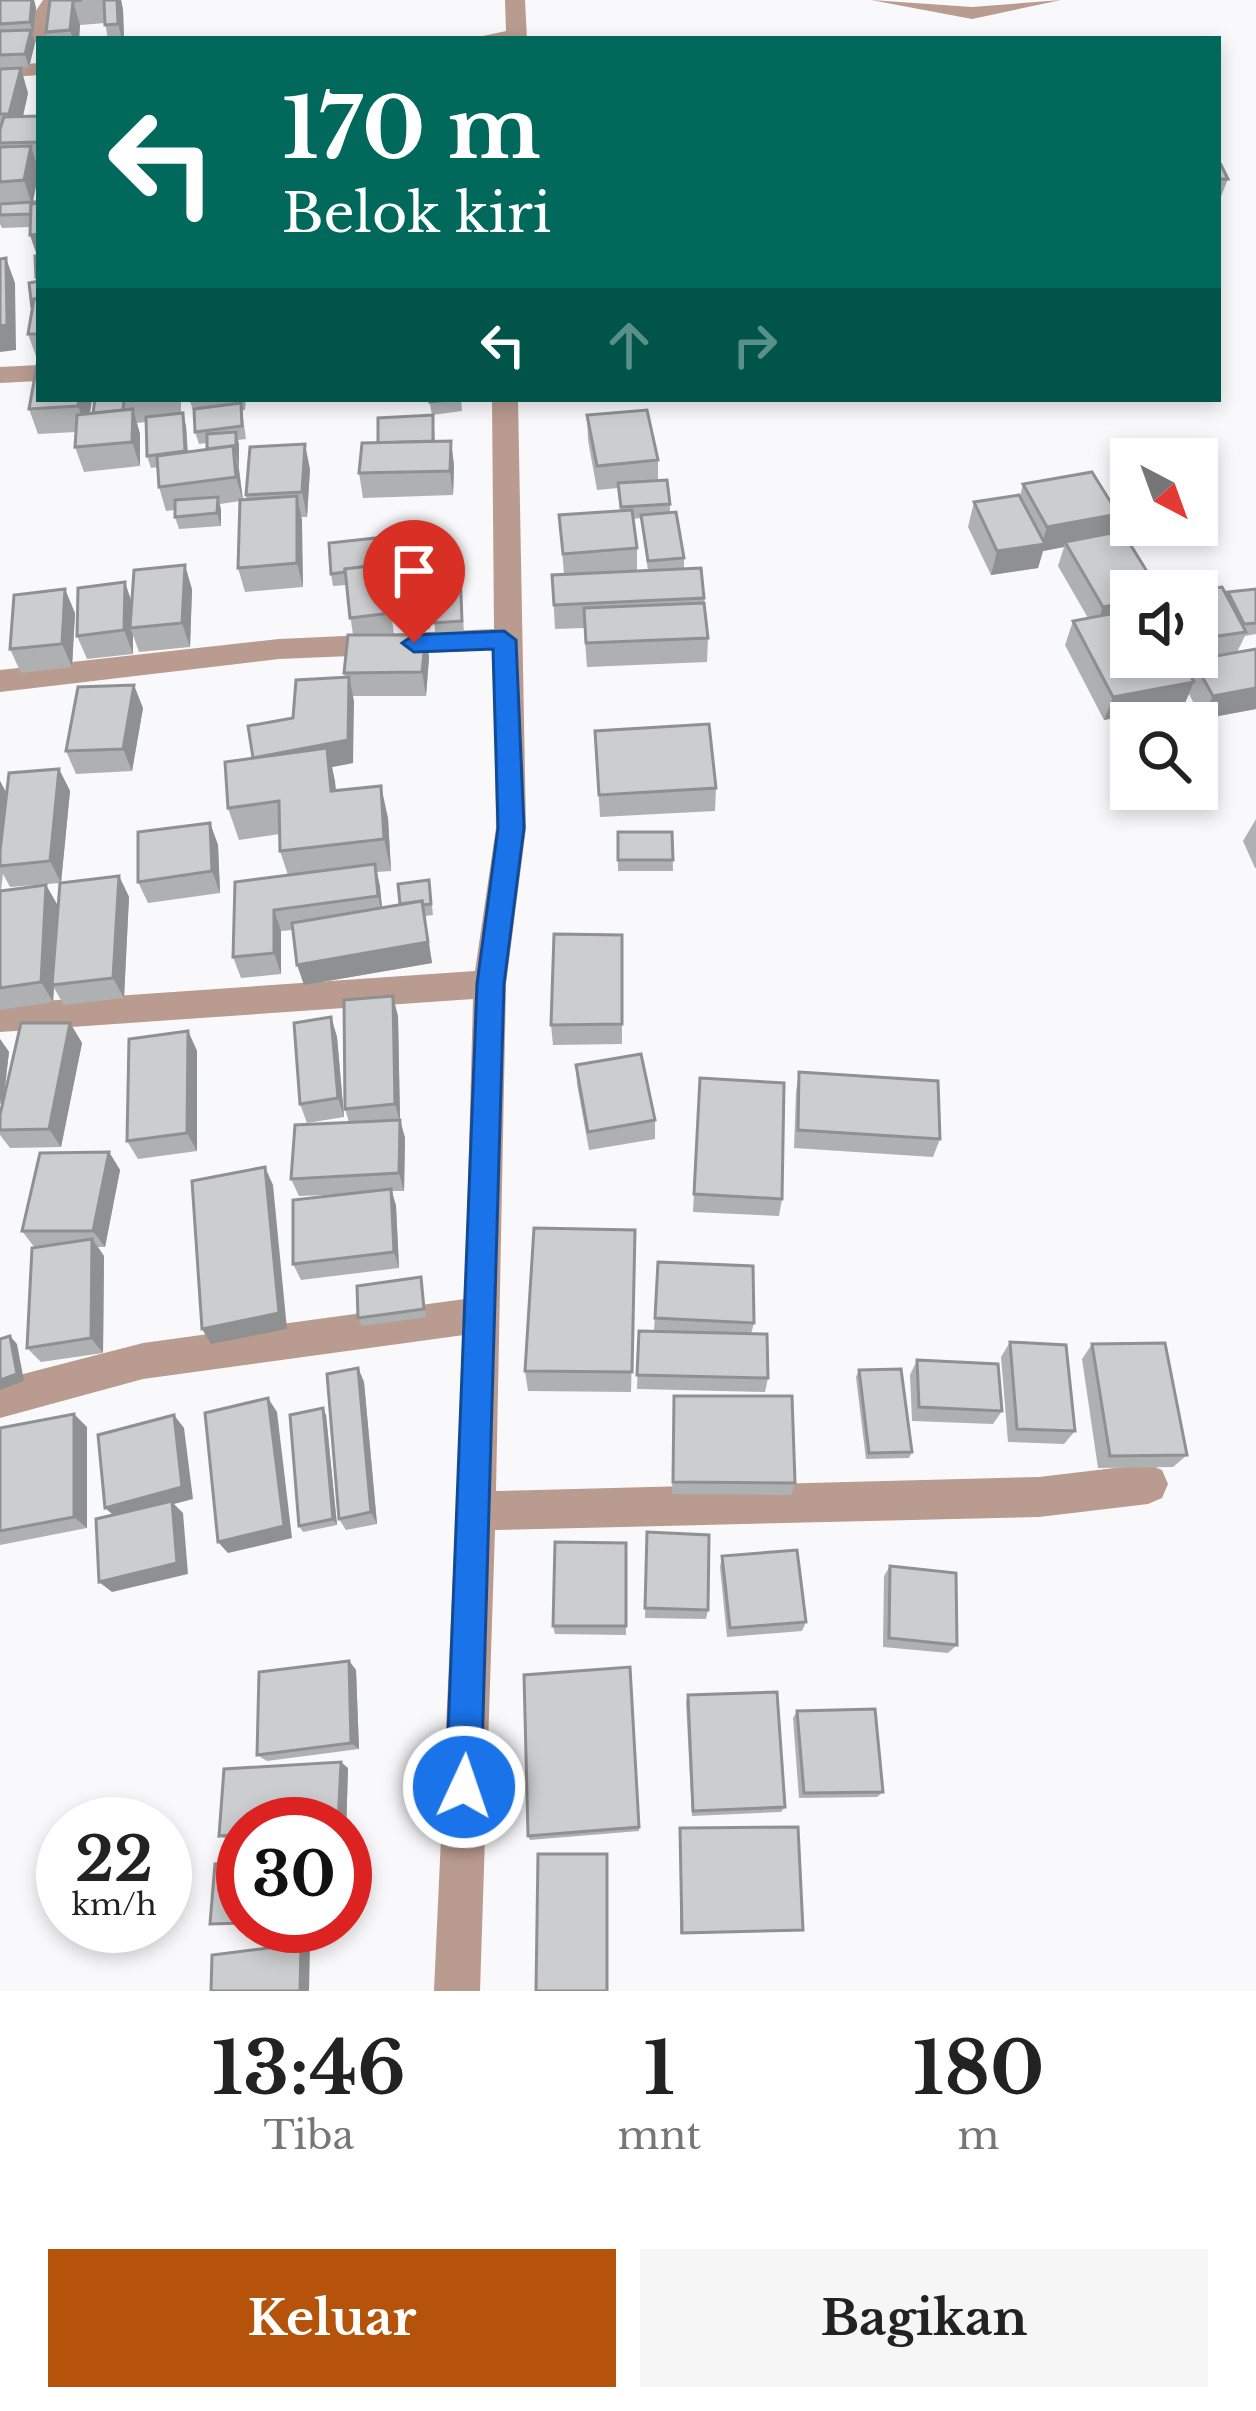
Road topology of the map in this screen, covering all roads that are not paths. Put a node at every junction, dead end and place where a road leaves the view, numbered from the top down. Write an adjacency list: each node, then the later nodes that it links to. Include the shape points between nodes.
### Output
1 (53, 0): 5 (street)
2 (515, 0): 6 (street)
3 (881, 0): 4 (street, via 972,13)
4 (1051, 0)
5 (40, 36)
6 (517, 36)
7 (36, 69): 8 (street)
8 (0, 72)
9 (36, 373): 10 (street)
10 (0, 375)
11 (505, 402): 12 (street)
12 (504, 640): 13 (street, via 279,649); 14 (street, via 511,828)
13 (0, 681)
14 (490, 984): 15 (street); 16 (street)
15 (0, 1018)
16 (479, 1315): 17 (street, via 143,1361); 19 (street)
17 (0, 1399)
18 (1148, 1484): 19 (street, via 1039,1497)
19 (476, 1511): 20 (street)
20 (457, 1991)

